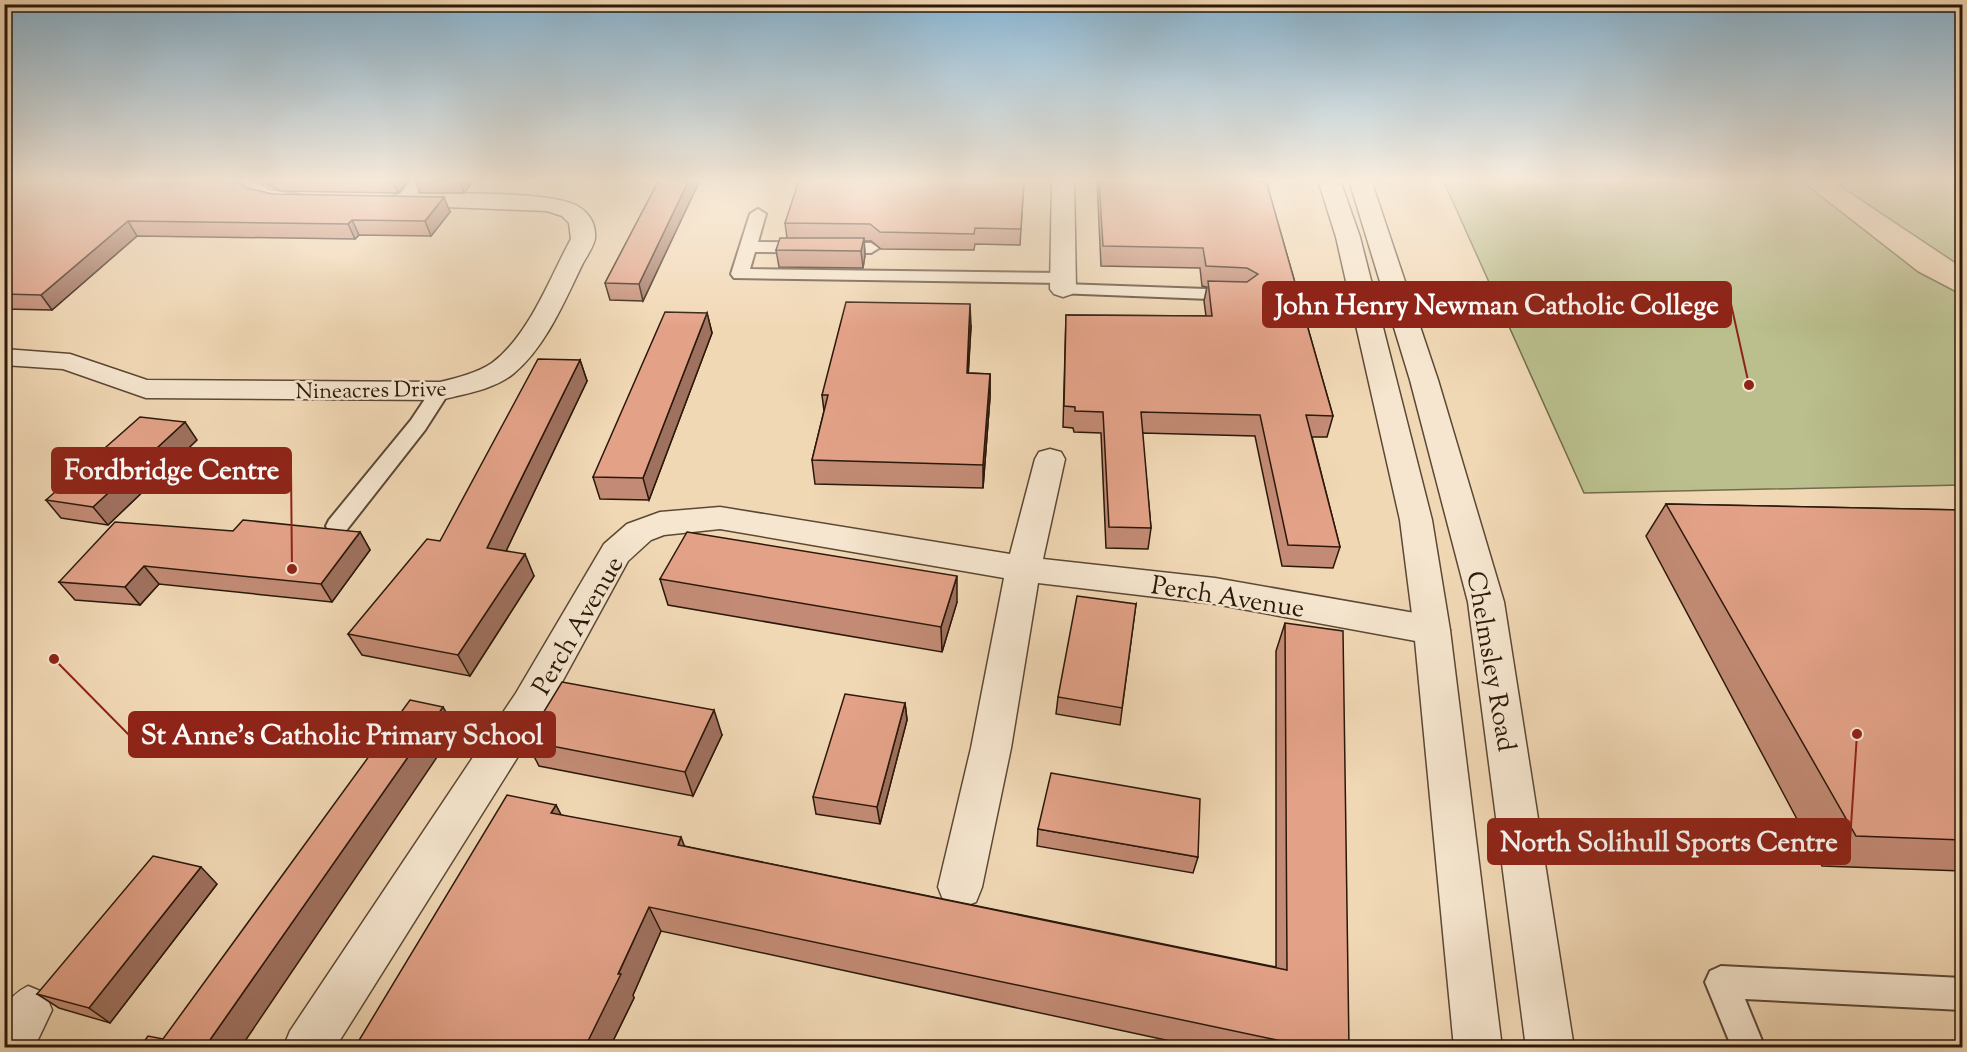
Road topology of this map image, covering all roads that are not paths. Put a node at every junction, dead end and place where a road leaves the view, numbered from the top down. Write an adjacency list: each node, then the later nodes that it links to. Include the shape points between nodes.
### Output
1 (583, 229): 13 (street, Nineacres Drive, via 583,239 528,339 502,369 470,384)
2 (754, 229): 6 (lane)
3 (1063, 229): 9 (street)
4 (1345, 229): 17 (street, Chelmsley Road, via 1416,520)
5 (1376, 229): 22 (street, Chelmsley Road, via 1424,380 1486,602)
6 (749, 247): 7 (lane); 9 (lane, via 740,274)
7 (871, 248)
8 (1196, 276): 10 (lane)
9 (1062, 284): 10 (lane)
10 (1197, 294): 11 (lane)
11 (1243, 295)
12 (4, 357): 13 (street, Nineacres Drive, via 52,358 146,389)
13 (440, 391): 15 (lane)
14 (1050, 459): 16 (street)
15 (337, 526)
16 (1023, 569): 17 (street, Perch Avenue, via 1215,591); 18 (street, via 991,748); 20 (street, Perch Avenue, via 720,518 660,524 639,532 616,553 530,704)
17 (1432, 630): 21 (street, Chelmsley Road)
18 (960, 887)
19 (1962, 994): 23 (lane, via 1721,982)
20 (307, 1047)
21 (1478, 1047)
22 (1550, 1047)
23 (1749, 1047)

